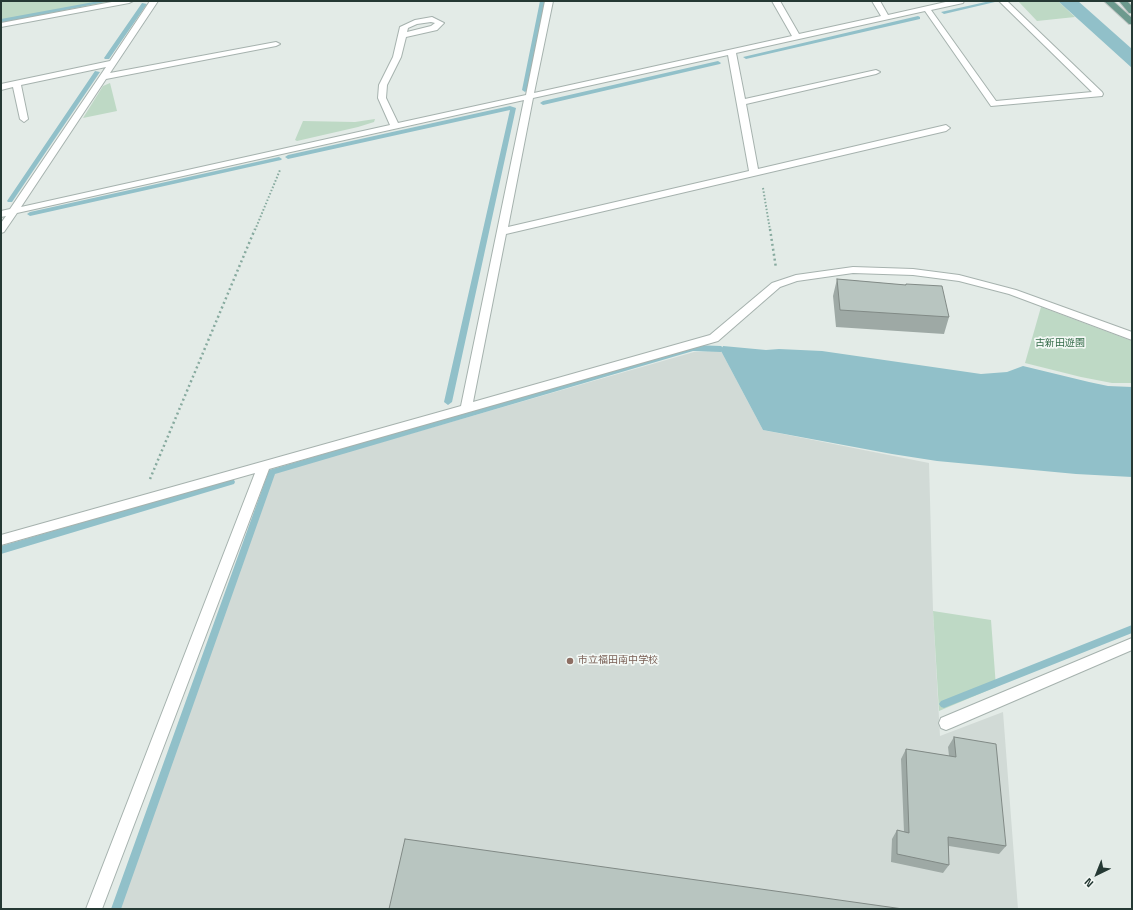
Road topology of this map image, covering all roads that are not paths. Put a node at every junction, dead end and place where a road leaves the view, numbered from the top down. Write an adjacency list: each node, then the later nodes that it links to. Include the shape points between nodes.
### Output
1 (129, 1): 14 (street)
2 (154, 1): 19 (street)
3 (549, 1): 24 (street)
4 (776, 1): 16 (street)
5 (876, 1): 12 (street)
6 (960, 1): 10 (street)
7 (1003, 1): 10 (street, via 1099,94 994,104)
8 (1108, 1): 13 (main road)
9 (1123, 1): 11 (main road)
10 (927, 8): 12 (street)
11 (1132, 11)
12 (886, 18): 16 (street)
13 (1132, 22)
14 (1, 25)
15 (403, 36): 27 (street, via 397,57 383,85 382,98)
16 (797, 37): 18 (street)
17 (276, 44): 21 (street)
18 (732, 52): 24 (street); 25 (street)
19 (112, 63): 21 (street); 22 (street)
20 (876, 72): 25 (street)
21 (103, 77): 30 (street)
22 (16, 84): 23 (street); 26 (street)
23 (1, 86)
24 (528, 98): 27 (street); 33 (street)
25 (741, 102): 29 (street)
26 (24, 119)
27 (395, 127): 30 (street)
28 (946, 128): 29 (street)
29 (757, 172): 33 (street)
30 (14, 211): 31 (street); 32 (street)
31 (1, 214)
32 (1, 230)
33 (501, 232): 35 (street)
34 (1132, 336): 35 (street, via 1012,292 959,278 913,272 854,270 796,278 778,284 714,338)
35 (466, 407): 36 (street)
36 (264, 465): 37 (street); 40 (street)
37 (1, 540)
38 (1132, 644): 39 (street)
39 (946, 723)
40 (94, 909)

